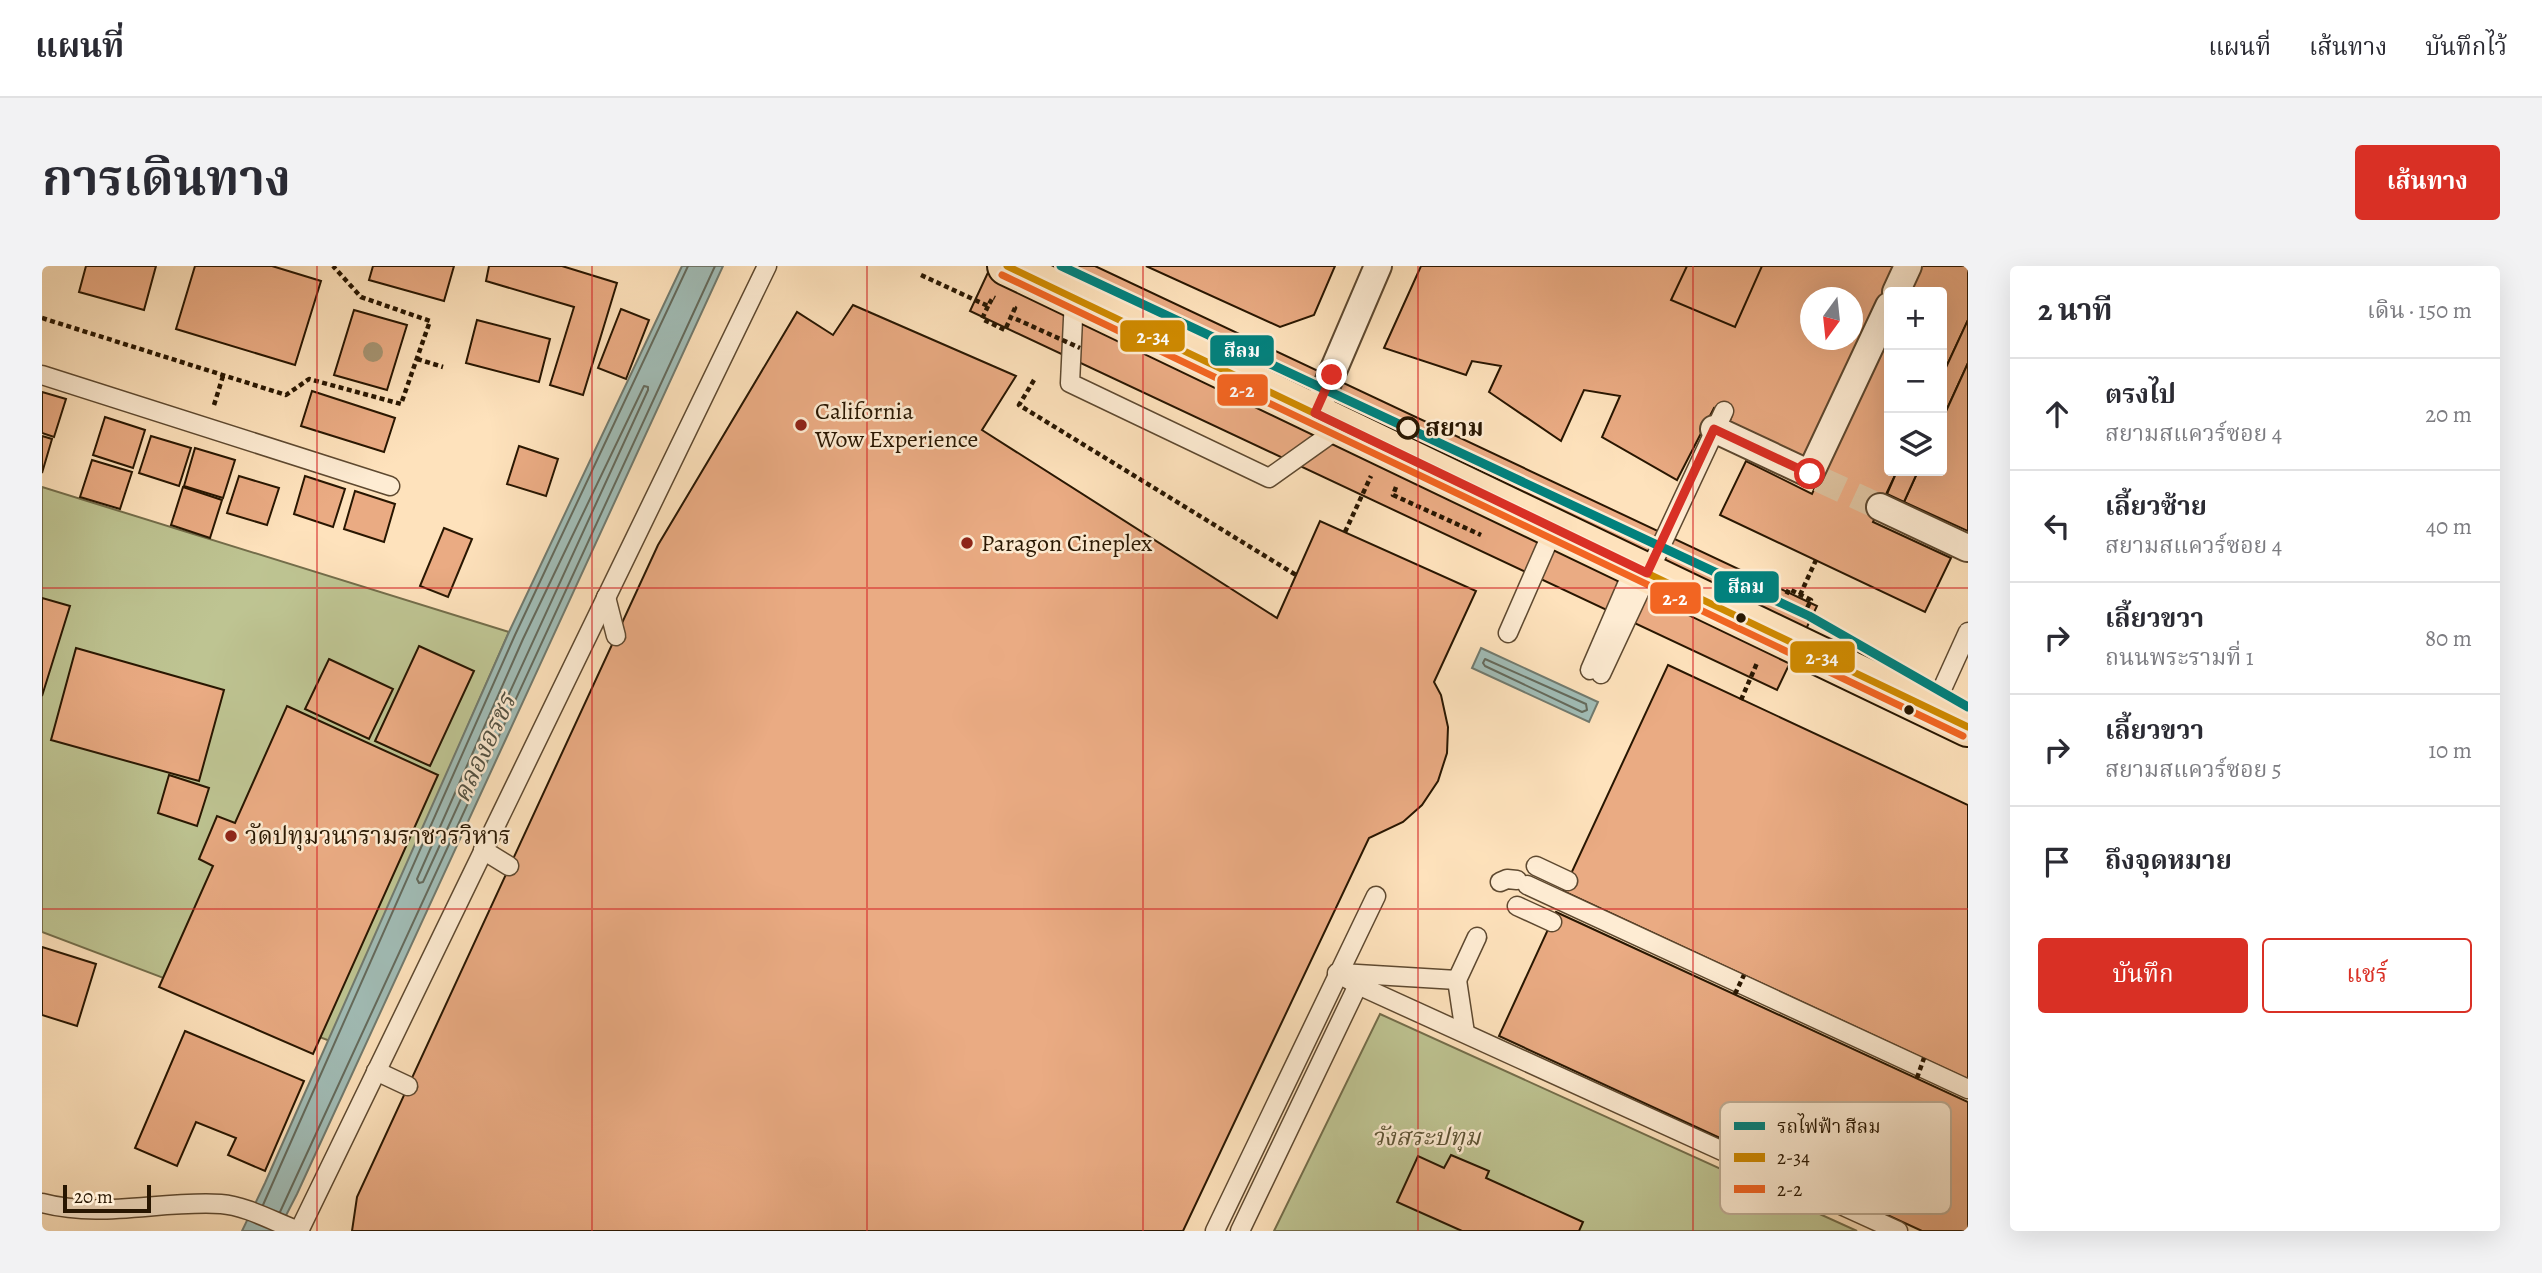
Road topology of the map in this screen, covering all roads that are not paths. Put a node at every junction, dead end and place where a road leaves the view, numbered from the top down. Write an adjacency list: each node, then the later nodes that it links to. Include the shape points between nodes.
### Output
1 (767, 266): 16 (lane)
2 (1007, 266): 6 (main road)
3 (1378, 266): 9 (street)
4 (1908, 266): 5 (street)
5 (1898, 287)
6 (1074, 298): 9 (main road); 9 (lane, via 1070,383 1269,478)
7 (1884, 318): 10 (street, via 1815,477)
8 (42, 375): 11 (lane)
9 (1328, 420): 13 (main road)
10 (1719, 420): 15 (lane)
11 (390, 486)
12 (1880, 507): 14 (street)
13 (1554, 528): 15 (main road); 18 (lane)
14 (1967, 548)
15 (1641, 569): 20 (lane); 21 (main road)
16 (606, 597): 19 (lane); 23 (lane)
17 (1968, 632): 21 (lane)
18 (1508, 633)
19 (616, 636)
20 (1596, 672)
21 (1933, 709): 22 (main road)
22 (1968, 727)
23 (483, 850): 24 (lane); 36 (lane)
24 (509, 866)
25 (1536, 866): 26 (lane)
26 (1568, 881)
27 (1515, 882): 38 (lane)
28 (1376, 896): 32 (lane)
29 (1517, 906): 30 (lane)
30 (1552, 922)
31 (1477, 937): 33 (lane)
32 (1337, 973): 33 (lane); 34 (lane); 43 (lane)
33 (1457, 980): 35 (lane)
34 (1358, 985): 35 (lane); 44 (lane)
35 (1465, 1032): 39 (lane)
36 (376, 1071): 37 (lane); 42 (lane)
37 (408, 1086)
38 (1968, 1088)
39 (1720, 1149)
40 (42, 1203): 42 (lane, via 93,1210 223,1204)
41 (1861, 1214): 45 (lane)
42 (293, 1229)
43 (1215, 1231)
44 (1240, 1231)
45 (1898, 1231)

